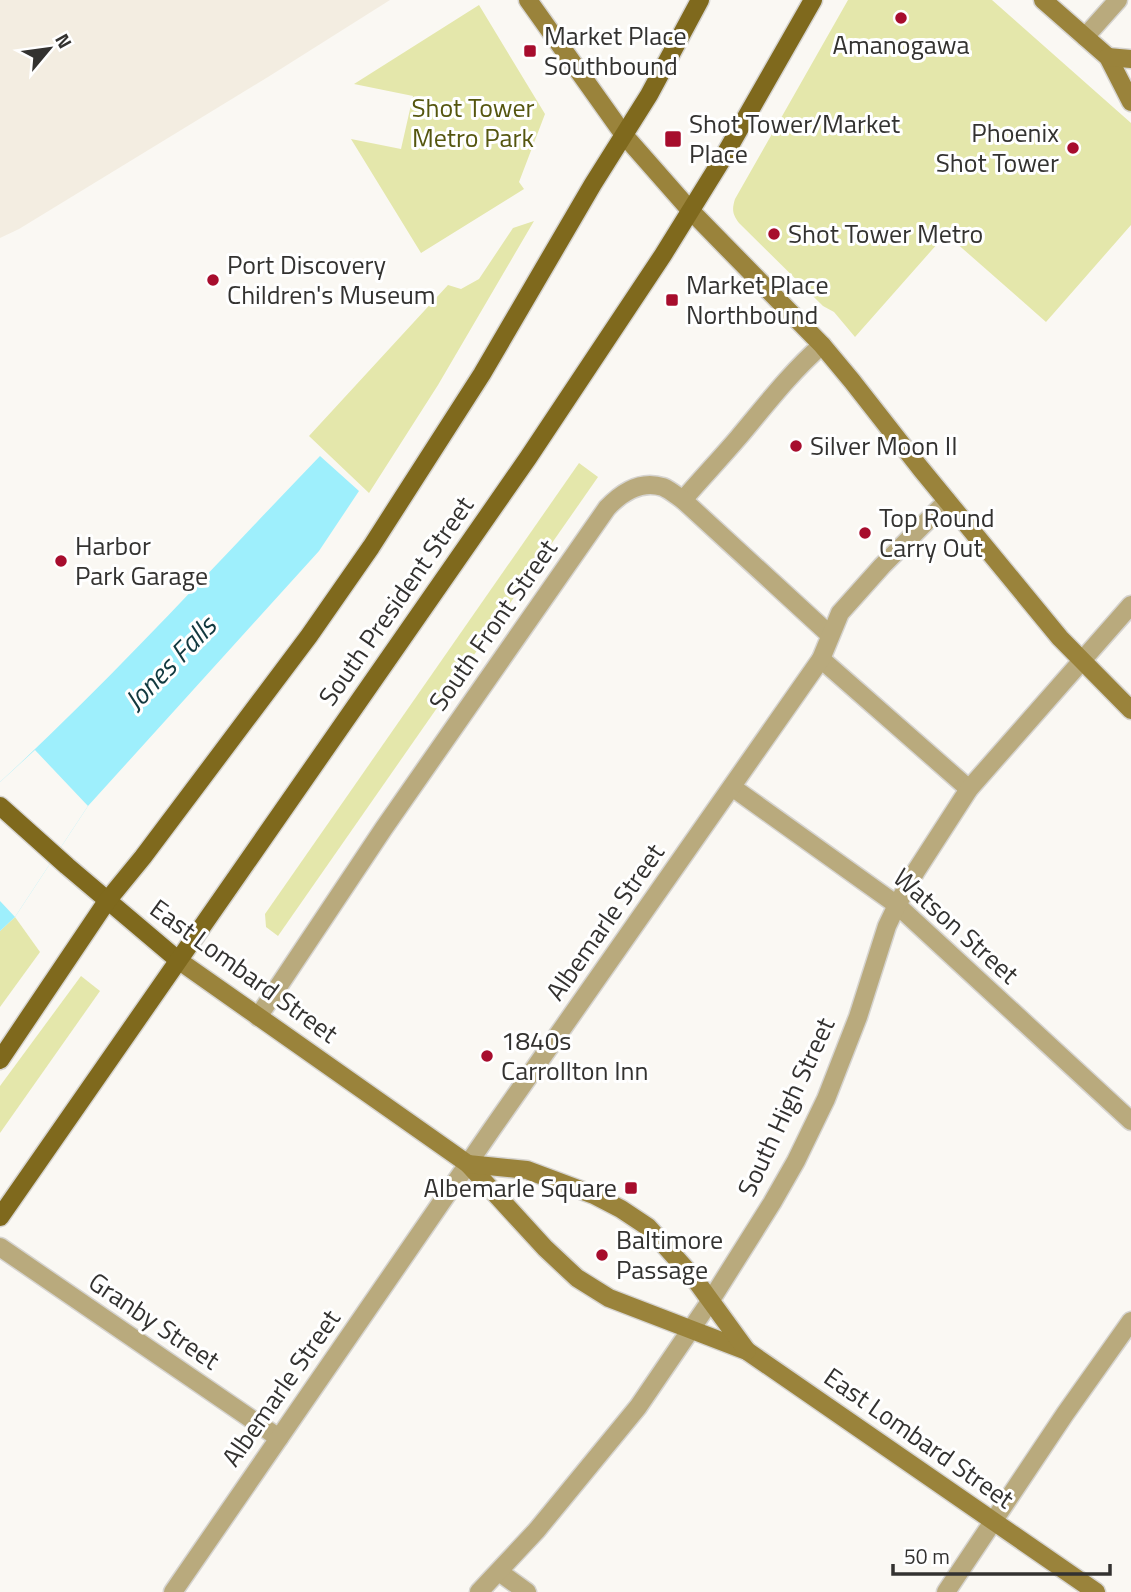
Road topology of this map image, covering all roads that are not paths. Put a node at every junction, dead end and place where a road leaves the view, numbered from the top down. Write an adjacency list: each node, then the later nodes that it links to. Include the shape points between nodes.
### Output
1 (528, 0): 10 (main road)
2 (700, 0): 10 (main road, South President Street)
3 (813, 0): 11 (main road, South President Street)
4 (1043, 0): 6 (main road)
5 (1118, 0): 6 (street)
6 (1085, 37): 7 (main road)
7 (1108, 57): 8 (main road); 9 (main road)
8 (1131, 59)
9 (1131, 102)
10 (624, 135): 11 (main road); 23 (main road, South President Street, via 482,374 371,547 309,636)
11 (690, 210): 12 (main road); 25 (main road, South President Street, via 528,458)
12 (822, 345): 13 (street, via 787,379); 14 (main road)
13 (684, 500): 16 (street, South Front Street); 26 (street, South Front Street, via 665,488 636,486 607,508)
14 (947, 501): 16 (street, Albemarle Street, via 840,613); 18 (main road)
15 (1131, 605): 18 (street, South High Street)
16 (830, 635): 17 (street, Albemarle Street)
17 (821, 659): 20 (street, Albemarle Street); 21 (street)
18 (1083, 661): 19 (main road); 21 (street, South High Street)
19 (1131, 710)
20 (732, 787): 24 (street, Watson Street); 29 (street, Albemarle Street)
21 (969, 789): 24 (street, South High Street)
22 (0, 806): 23 (main road, East Lombard Street)
23 (107, 901): 25 (main road, East Lombard Street); 27 (main road, South President Street)
24 (897, 905): 28 (street, Watson Street); 32 (street, South High Street, via 826,1099 772,1203)
25 (178, 960): 26 (main road, East Lombard Street); 30 (main road, South President Street)
26 (258, 1017): 29 (main road, East Lombard Street)
27 (0, 1060)
28 (1131, 1121)
29 (468, 1164): 32 (main road, East Lombard Street, via 527,1170 621,1209 648,1227); 34 (main road, East Lombard Street, via 578,1278 609,1298); 36 (street, Albemarle Street)
30 (0, 1217)
31 (0, 1247): 36 (street, Granby Street)
32 (711, 1300): 34 (street, South High Street); 35 (main road, East Lombard Street)
33 (1131, 1321): 37 (street)
34 (690, 1330): 35 (main road, East Lombard Street); 38 (street, South High Street, via 638,1407)
35 (747, 1351): 37 (main road, East Lombard Street)
36 (279, 1438): 39 (street, Albemarle Street)
37 (993, 1521): 42 (street); 43 (main road, East Lombard Street)
38 (499, 1573): 40 (street, South High Street); 41 (street)
39 (173, 1592)
40 (479, 1592)
41 (527, 1592)
42 (946, 1592)
43 (1096, 1592)

